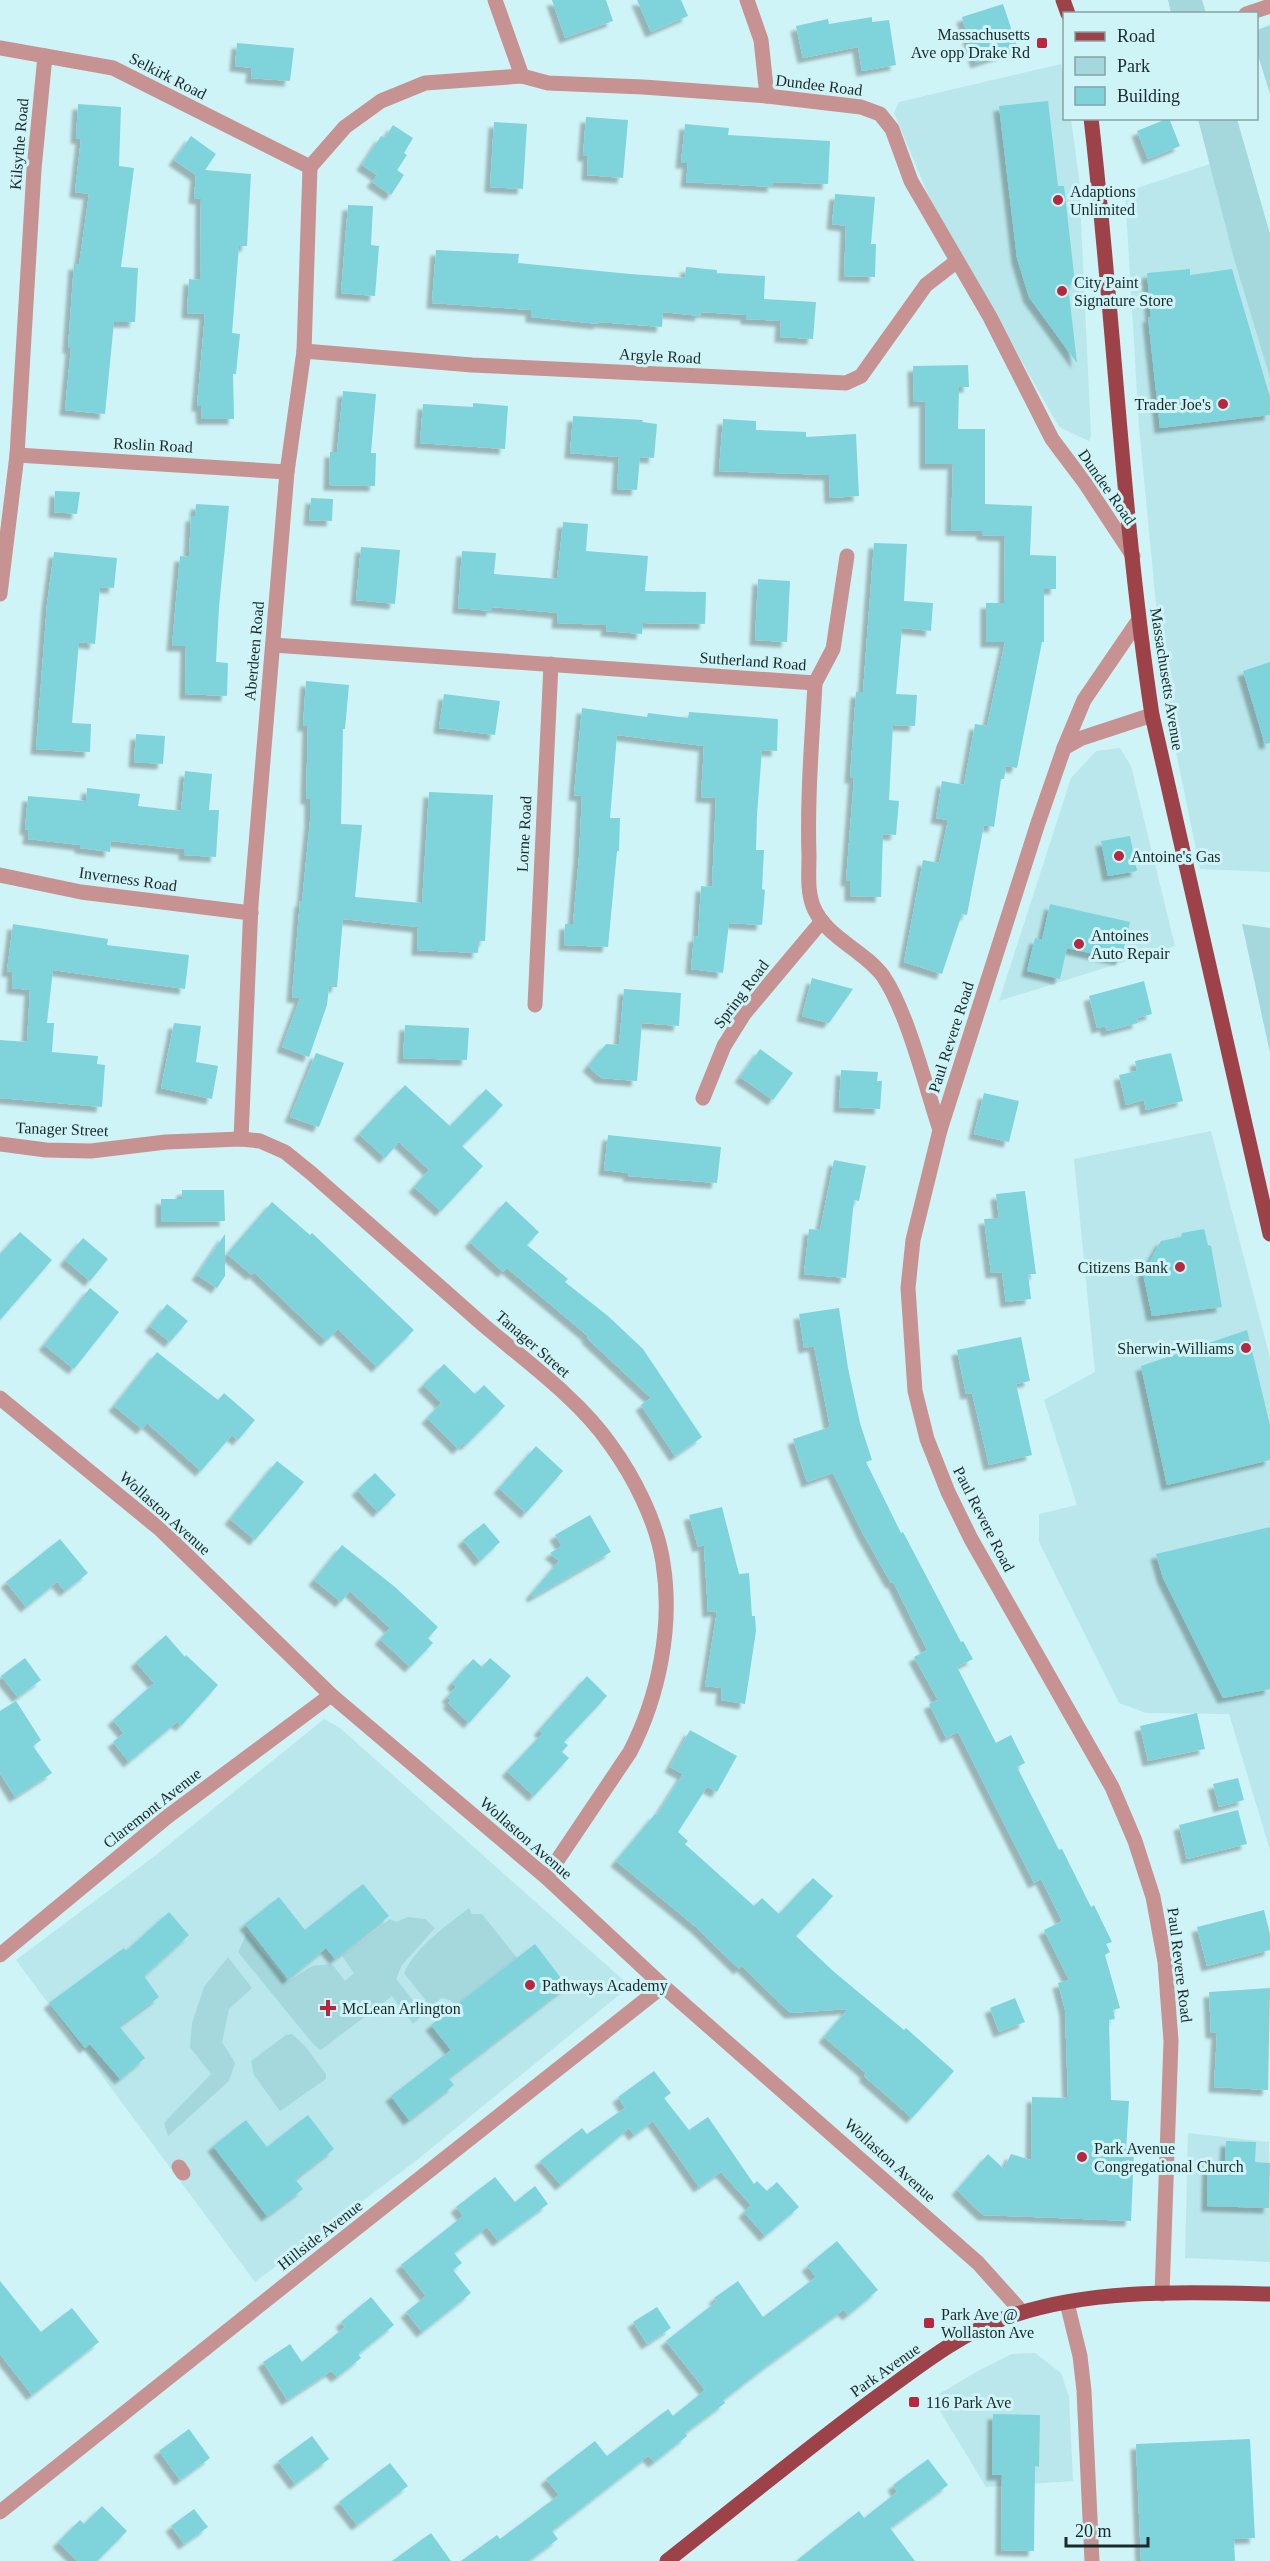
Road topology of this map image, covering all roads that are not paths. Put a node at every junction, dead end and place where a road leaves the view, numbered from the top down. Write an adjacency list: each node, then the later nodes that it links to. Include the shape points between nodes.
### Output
1 (495, 0): 7 (street)
2 (747, 0): 8 (street, via 761,40)
3 (1270, 6): 4 (street)
4 (1252, 12)
5 (0, 48): 6 (street, Selkirk Road)
6 (45, 56): 10 (street, Selkirk Road, via 113,68); 13 (street, Kilsythe Road, via 34,169)
7 (522, 76): 8 (street, Dundee Road, via 548,83); 10 (street, Dundee Road, via 425,83 381,101 345,127)
8 (767, 96): 11 (street, Dundee Road, via 870,109 887,120 911,181)
9 (1091, 120): 16 (main road, Massachusetts Avenue)
10 (310, 167): 12 (street, Aberdeen Road)
11 (957, 261): 12 (street, Argyle Road, via 926,285 864,373 849,383 472,365); 16 (street, Dundee Road, via 1052,439)
12 (304, 351): 14 (street, Aberdeen Road)
13 (17, 455): 14 (street, Roslin Road); 17 (street, Kilsythe Road)
14 (287, 472): 19 (street, Aberdeen Road)
15 (847, 556): 21 (street, via 833,649)
16 (1133, 556): 18 (main road, Massachusetts Avenue)
17 (0, 594)
18 (1138, 621): 22 (main road, Massachusetts Avenue); 23 (street, Paul Revere Road, via 1090,688)
19 (273, 645): 20 (street, Sutherland Road); 25 (street, Aberdeen Road)
20 (551, 664): 21 (street, Sutherland Road); 27 (street, Lorne Road)
21 (815, 683): 26 (street, Sutherland Road, via 808,816 810,894)
22 (1152, 715): 23 (street, via 1092,734); 32 (main road, Massachusetts Avenue)
23 (1064, 748): 29 (street, Paul Revere Road)
24 (0, 875): 25 (street, Inverness Road, via 81,892)
25 (251, 913): 30 (street, Aberdeen Road)
26 (822, 921): 28 (street, Spring Road, via 744,1014 724,1046); 29 (street, Sutherland Road, via 871,963 890,988)
27 (535, 1005)
28 (704, 1098)
29 (940, 1130): 38 (street, Paul Revere Road, via 913,1240 908,1288 915,1391 927,1439 948,1492 1112,1787 1153,1897 1165,1962 1171,2041)
30 (241, 1139): 31 (street, Tanager Street, via 91,1151); 35 (street, Tanager Street, via 260,1141 285,1152 566,1397 610,1444 644,1505 663,1562 665,1626 660,1668 639,1736)
31 (0, 1144)
32 (1270, 1234)
33 (1, 1401): 34 (street, Wollaston Avenue, via 161,1530)
34 (331, 1695): 35 (street, Wollaston Avenue); 36 (street, Claremont Avenue, via 167,1817)
35 (546, 1877): 37 (street, Wollaston Avenue)
36 (0, 1955)
37 (663, 1986): 41 (street, Wollaston Avenue, via 978,2263); 42 (street, Hillside Avenue)
38 (1162, 2294): 39 (main road, Park Avenue); 40 (main road, Park Avenue)
39 (1270, 2294)
40 (1067, 2303): 41 (main road, Park Avenue); 44 (street, via 1084,2391)
41 (1022, 2312): 43 (main road, Park Avenue, via 972,2333 906,2376)
42 (0, 2512)
43 (667, 2561)
44 (1092, 2561)

